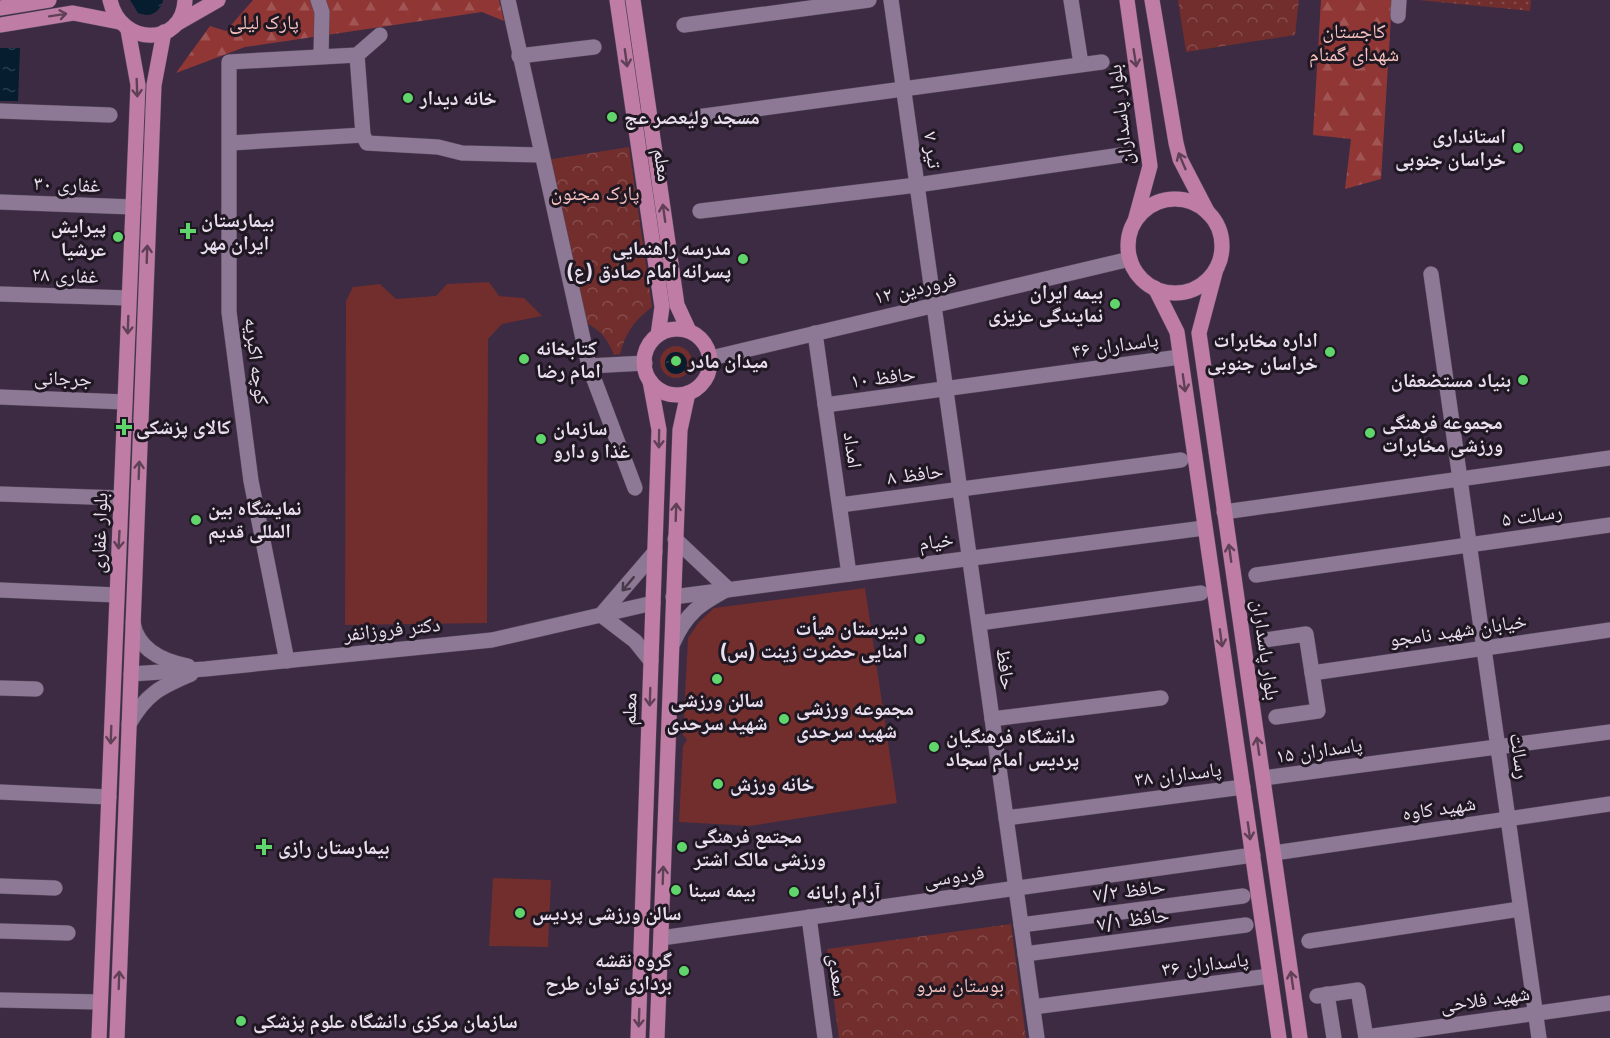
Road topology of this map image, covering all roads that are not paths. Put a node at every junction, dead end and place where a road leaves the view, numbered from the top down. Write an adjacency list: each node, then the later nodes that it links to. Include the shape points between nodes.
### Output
1 (49, 0): 15 (main road)
2 (110, 0): 18 (main road, بلوار غفاری)
3 (185, 0): 20 (main road, بلوار غفاری, via 181,15)
4 (218, 0): 20 (main road)
5 (318, 0): 23 (street, via 322,12)
6 (508, 0): 25 (street)
7 (617, 0): 51 (main road, معلم, one-way to 51, via 662,307)
8 (633, 0): 49 (main road, معلم, one-way to 8, via 677,305)
9 (869, 0): 19 (street)
10 (891, 0): 28 (street, ۷ تیر)
11 (1071, 0): 27 (street)
12 (1127, 0): 41 (main road, بلوار پاسداران, one-way to 41, via 1150,166)
13 (1152, 0): 40 (main road, one-way to 13, via 1180,159)
14 (1399, 0): 16 (street)
15 (0, 8)
16 (1398, 16)
17 (0, 25): 18 (main road, one-way to 18, via 73,13)
18 (123, 26): 20 (main road, via 139,35); 38 (main road, بلوار غفاری, one-way to 38, via 138,85)
19 (684, 26)
20 (169, 29): 86 (main road, بلوار غفاری, one-way to 20, via 154,85)
21 (380, 35): 24 (street)
22 (594, 47): 25 (street)
23 (321, 55): 24 (street); 33 (street, کوچه اکبریه, via 229,62)
24 (357, 55): 32 (street)
25 (519, 56): 34 (street)
26 (1102, 62): 27 (street)
27 (1081, 64): 28 (street)
28 (904, 88): 31 (street); 36 (street, ۷ تیر)
29 (0, 111): 30 (street)
30 (110, 115)
31 (697, 117)
32 (363, 135): 33 (street); 34 (street, via 373,145 438,147 462,153)
33 (230, 143): 92 (street, کوچه اکبریه, via 230,312 251,481)
34 (541, 154): 55 (street)
35 (1128, 154): 36 (street)
36 (917, 184): 39 (street); 48 (street, ۷ تیر)
37 (0, 202): 38 (street, غفاری ۳۰)
38 (133, 207): 47 (main road, بلوار غفاری)
39 (700, 211)
40 (1208, 213): 41 (main road, via 1175,200 1151,206); 43 (main road, via 1221,240)
41 (1134, 223): 42 (main road, via 1128,247)
42 (1130, 259): 45 (main road, via 1142,280); 48 (street, ۱۲ فروردین)
43 (1216, 269): 45 (main road, via 1204,283 1187,291 1175,293); 70 (main road, بلوار پاسداران, via 1199,333)
44 (1431, 274): 64 (street, رسالت)
45 (1155, 288): 52 (main road, via 1178,332)
46 (0, 294): 47 (street, غفاری ۲۸)
47 (129, 298): 60 (main road, بلوار غفاری, one-way to 60)
48 (933, 305): 50 (street, ۱۲ فروردین); 57 (street, حافظ)
49 (688, 332): 51 (main road, via 669,330); 53 (main road, via 704,342)
50 (815, 333): 53 (street, ۱۲ فروردین); 61 (street, امداد)
51 (658, 335): 54 (main road, via 649,345)
52 (1180, 357): 57 (street, پاسداران ۴۶); 72 (main road, one-way to 72)
53 (711, 358): 58 (main road, via 705,379)
54 (645, 363): 55 (street); 56 (main road)
55 (589, 366): 65 (street)
56 (650, 381): 58 (main road, via 672,395); 75 (main road, معلم, one-way to 75, via 659,430)
57 (946, 390): 61 (street, حافظ ۱۰); 66 (street, حافظ)
58 (688, 393): 73 (main road, معلم, one-way to 58, via 680,430)
59 (0, 397): 60 (street, جرجانی)
60 (125, 402): 68 (main road, بلوار غفاری)
61 (825, 405): 69 (street, امداد)
62 (1610, 458): 64 (street)
63 (1181, 460): 66 (street, حافظ ۸)
64 (1459, 479): 70 (street); 74 (street, رسالت)
65 (634, 488)
66 (959, 489): 69 (street, حافظ ۸); 76 (street, حافظ)
67 (0, 494): 68 (street)
68 (121, 498): 82 (main road, بلوار غفاری, one-way to 82)
69 (840, 506): 77 (street, امداد)
70 (1224, 512): 105 (main road, بلوار پاسداران, one-way to 70)
71 (1606, 526): 74 (street, رسالت ۵)
72 (1204, 528): 76 (street, خیام); 106 (main road, one-way to 106)
73 (675, 539): 79 (street); 83 (main road, معلم)
74 (1469, 546): 78 (street, رسالت ۵); 91 (street, رسالت)
75 (655, 552): 84 (main road, معلم); 85 (street, one-way to 85)
76 (969, 558): 77 (street, خیام); 87 (street, حافظ)
77 (849, 574): 79 (street, خیام)
78 (1256, 575)
79 (728, 589): 83 (street, خیام); 90 (street, via 700,604 681,625)
80 (0, 590): 82 (street)
81 (1201, 593): 87 (street)
82 (117, 595): 108 (main road, بلوار غفاری, one-way to 108)
83 (673, 597): 90 (main road, معلم)
84 (653, 603): 85 (street, دکتر فروزانفر); 93 (main road, معلم)
85 (601, 615): 92 (street, دکتر فروزانفر, via 492,640); 93 (street, via 635,640)
86 (133, 621): 94 (street, via 136,637 155,654); 96 (main road, بلوار غفاری)
87 (979, 622): 101 (street, حافظ)
88 (1610, 630): 91 (street, خیابان شهید نامجو)
89 (1265, 640): 95 (street, via 1306,634)
90 (671, 646): 124 (main road, معلم, one-way to 90)
91 (1483, 647): 95 (street, خیابان شهید نامجو); 104 (street, رسالت)
92 (287, 661): 94 (street, دکتر فروزانفر)
93 (651, 661): 136 (main road, معلم, one-way to 136)
94 (205, 669): 96 (street, دکتر فروزانفر); 102 (street, via 153,693 141,703)
95 (1312, 673): 100 (street, via 1318,711)
96 (131, 674): 102 (main road, بلوار غفاری)
97 (0, 688): 98 (street)
98 (36, 689)
99 (1161, 698): 101 (street)
100 (1276, 717)
101 (992, 719): 110 (street, حافظ)
102 (129, 724): 135 (main road, بلوار غفاری, one-way to 102)
103 (1610, 732): 104 (street, پاسداران ۱۵)
104 (1497, 747): 105 (street, پاسداران ۱۵); 111 (street, رسالت)
105 (1263, 778): 112 (main road, بلوار پاسداران)
106 (1243, 787): 110 (street, پاسداران ۳۸); 113 (main road, one-way to 113)
107 (0, 792): 108 (street)
108 (109, 797): 131 (main road, بلوار غفاری)
109 (1610, 804): 111 (street, شهید کاوه)
110 (1006, 818): 116 (street, حافظ)
111 (1508, 819): 112 (street, شهید کاوه); 118 (street, رسالت)
112 (1274, 853): 141 (main road, بلوار پاسداران, one-way to 112)
113 (1253, 855): 116 (street, فردوسی); 127 (main road)
114 (0, 886): 115 (street)
115 (55, 888)
116 (1016, 888): 119 (street, فردوسی); 120 (street, حافظ)
117 (1243, 896): 120 (street, حافظ ۷/۲)
118 (1520, 909): 125 (street); 133 (street, رسالت)
119 (809, 917): 124 (street, فردوسی); 138 (street, سعدی)
120 (1021, 924): 126 (street, حافظ)
121 (1246, 925): 126 (street, حافظ ۷/۱)
122 (0, 931): 123 (street)
123 (68, 933)
124 (661, 938): 137 (main road, معلم)
125 (1309, 941)
126 (1025, 954): 130 (street, حافظ)
127 (1270, 976): 130 (street, پاسداران ۳۶); 140 (main road)
128 (0, 1000): 131 (street)
129 (1610, 1003): 133 (street, شهید فلاحی)
130 (1033, 1007): 139 (street, حافظ)
131 (100, 1008): 132 (street); 134 (main road, بلوار غفاری)
132 (0, 1009)
133 (1535, 1014): 143 (street, شهید فلاحی); 144 (street, رسالت)
134 (99, 1038)
135 (117, 1038)
136 (638, 1038)
137 (657, 1038)
138 (825, 1038)
139 (1037, 1038)
140 (1279, 1038)
141 (1300, 1038)
142 (1334, 1038): 143 (street, via 1322,995 1358,990)
143 (1366, 1038)
144 (1539, 1038)

